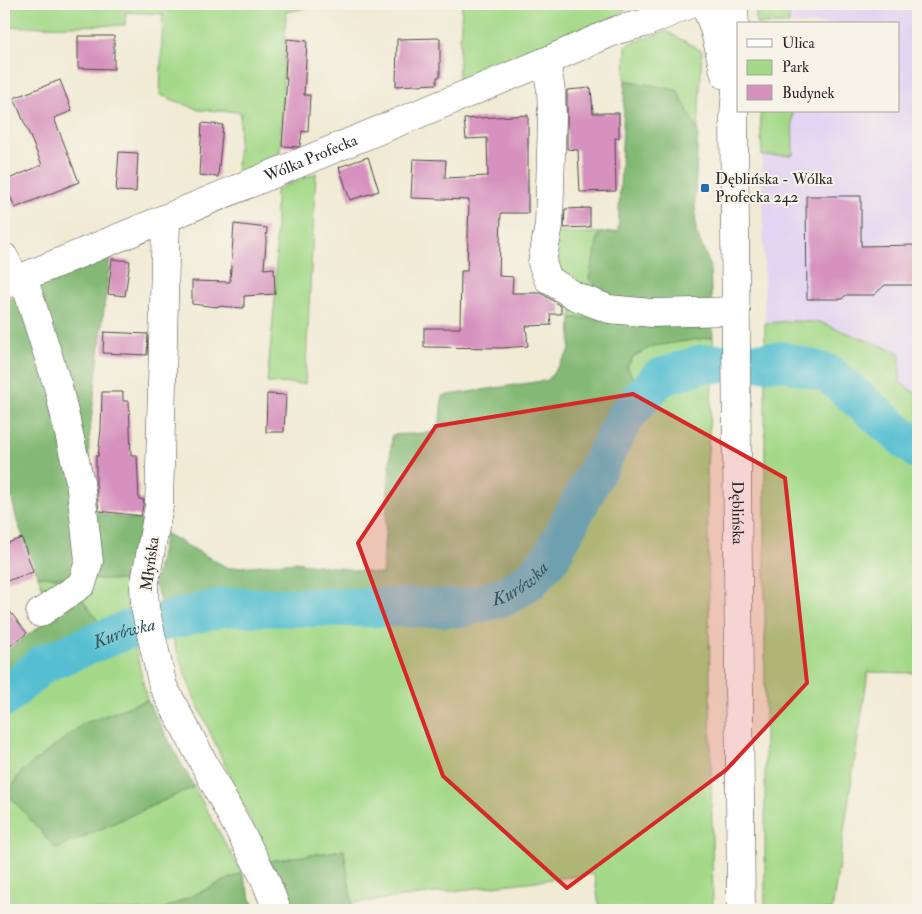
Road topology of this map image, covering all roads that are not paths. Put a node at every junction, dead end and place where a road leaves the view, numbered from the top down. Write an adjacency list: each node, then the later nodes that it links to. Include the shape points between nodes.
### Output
1 (646, 4): 4 (street, Wólka Profecka)
2 (704, 4): 4 (street, Wólka Profecka); 6 (street, Dęblińska, via 714,27)
3 (734, 4): 6 (street, Dęblińska, via 737,76)
4 (617, 30): 5 (street, Wólka Profecka)
5 (544, 62): 7 (street, Wólka Profecka); 9 (street, via 552,117 549,225 542,263 548,279 575,296 609,309)
6 (734, 115): 9 (street, Dęblińska)
7 (166, 219): 8 (street, Wólka Profecka); 11 (street, Młyńska, via 159,506 144,587 145,608 163,686 265,879)
8 (8, 274): 10 (street, via 28,292 59,390 80,482 90,561 82,584)
9 (736, 316): 12 (street, Dęblińska)
10 (40, 613)
11 (277, 910)
12 (741, 910)

